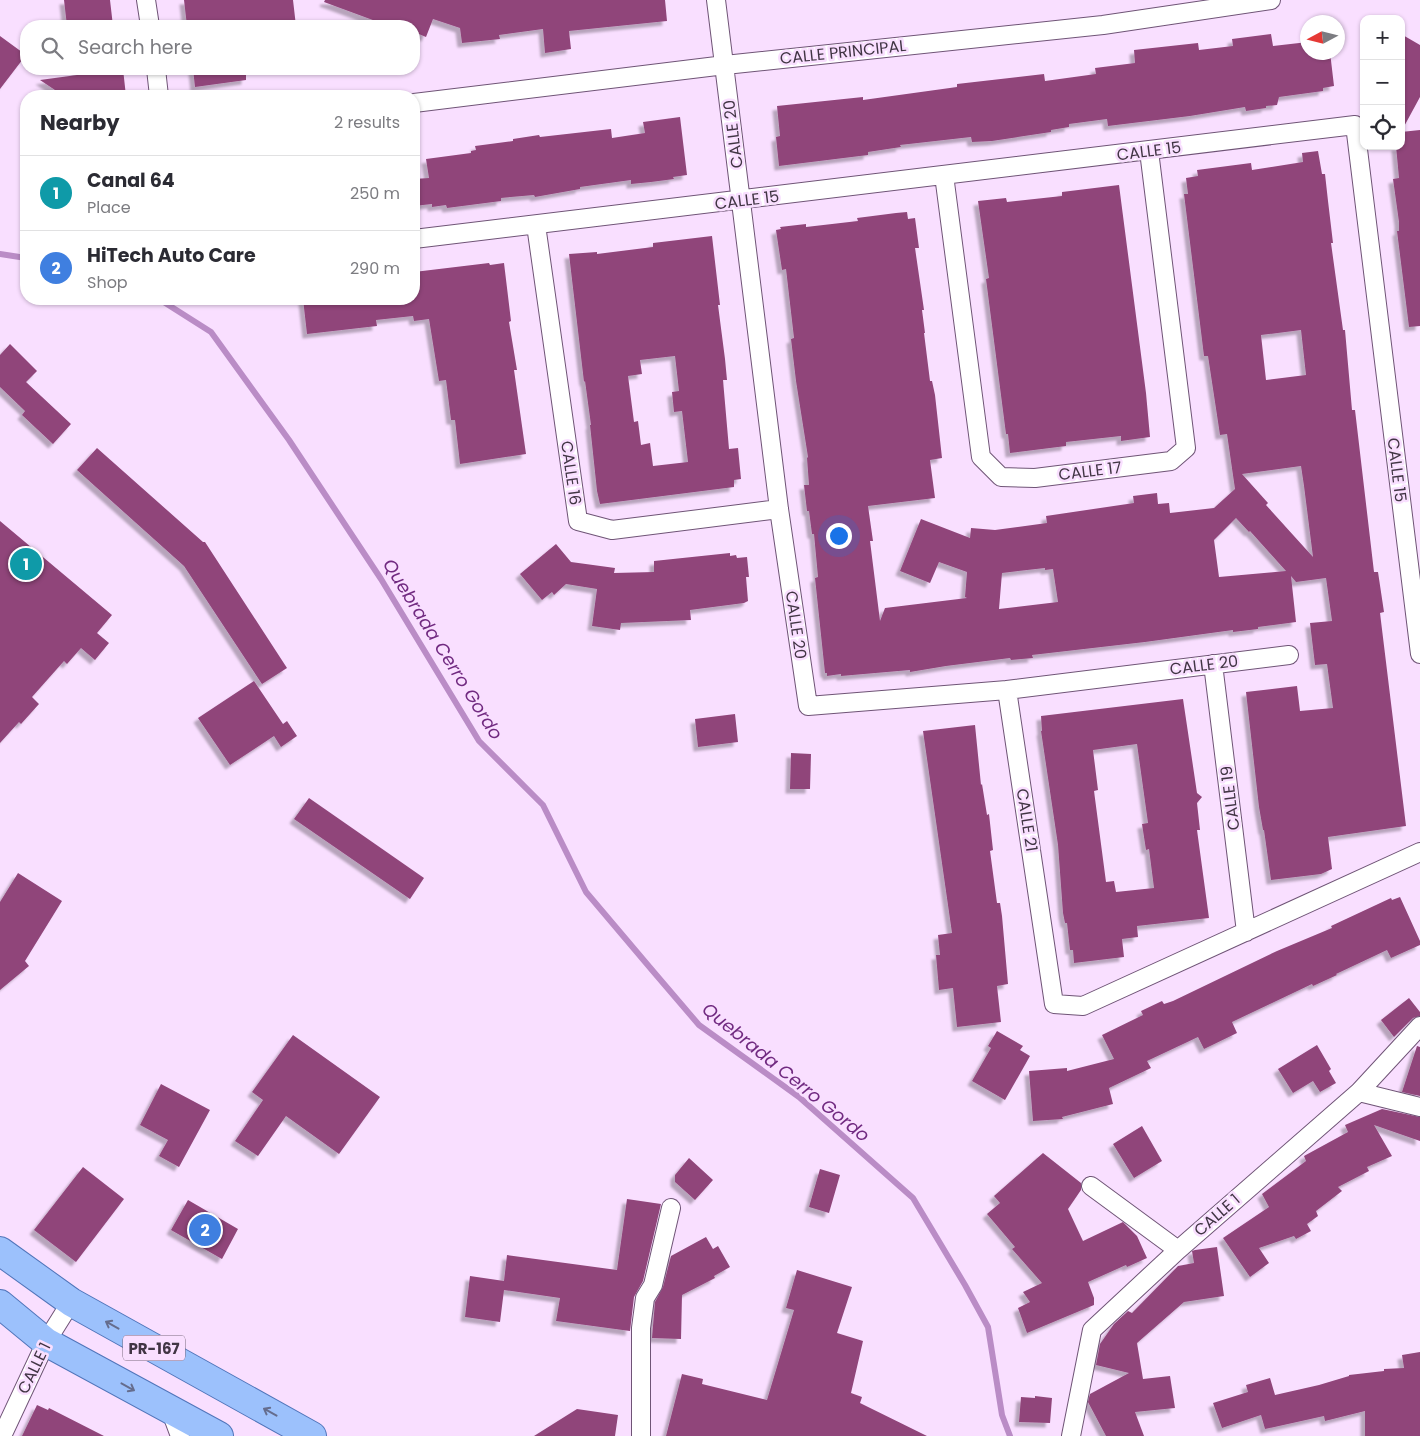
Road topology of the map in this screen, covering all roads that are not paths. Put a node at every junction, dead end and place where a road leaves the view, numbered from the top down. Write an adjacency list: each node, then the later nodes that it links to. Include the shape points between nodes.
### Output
1 (146, 0): 4 (street)
2 (716, 0): 5 (street)
3 (1271, 0): 5 (street, CALLE PRINCIPAL, via 1103,24)
4 (149, 20)
5 (725, 65): 8 (street, CALLE PRINCIPAL); 11 (street, CALLE 20)
6 (157, 75): 7 (street)
7 (158, 90)
8 (420, 102)
9 (1149, 151): 10 (street, CALLE 15); 10 (street, CALLE 17, via 1186,448 1171,461 1035,478 1000,477 981,458); 15 (street, CALLE 15, via 1355,125)
10 (944, 176): 11 (street, CALLE 15)
11 (741, 201): 12 (street, CALLE 15); 14 (street, CALLE 20)
12 (536, 224): 13 (street, CALLE 15); 14 (street, CALLE 16, via 578,521 612,530)
13 (420, 238)
14 (779, 509): 18 (street, CALLE 20, via 808,706)
15 (1420, 654)
16 (1289, 655): 17 (street, CALLE 20)
17 (1213, 664): 18 (street, CALLE 20); 20 (street, CALLE 19)
18 (1007, 690): 20 (street, CALLE 21, via 1054,1004 1083,1006)
19 (1420, 852): 20 (street)
20 (1246, 932)
21 (1420, 1026): 22 (street, CALLE 1)
22 (1360, 1092): 23 (street); 26 (street, CALLE 1)
23 (1420, 1107)
24 (1091, 1186): 26 (street)
25 (671, 1208): 36 (street, via 653,1285 645,1298 640,1328)
26 (1178, 1250): 37 (street, CALLE 1, via 1092,1330)
27 (0, 1251): 28 (main road, PR-167)
28 (71, 1302): 30 (street, CALLE 1); 35 (main road, PR-167, one-way to 28)
29 (0, 1304): 30 (main road, PR-167)
30 (46, 1342): 31 (main road, PR-167, one-way to 31); 32 (street, CALLE 1)
31 (170, 1409): 33 (street); 34 (main road, PR-167)
32 (2, 1436)
33 (180, 1436)
34 (219, 1436)
35 (312, 1436)
36 (642, 1436)
37 (1071, 1436)

